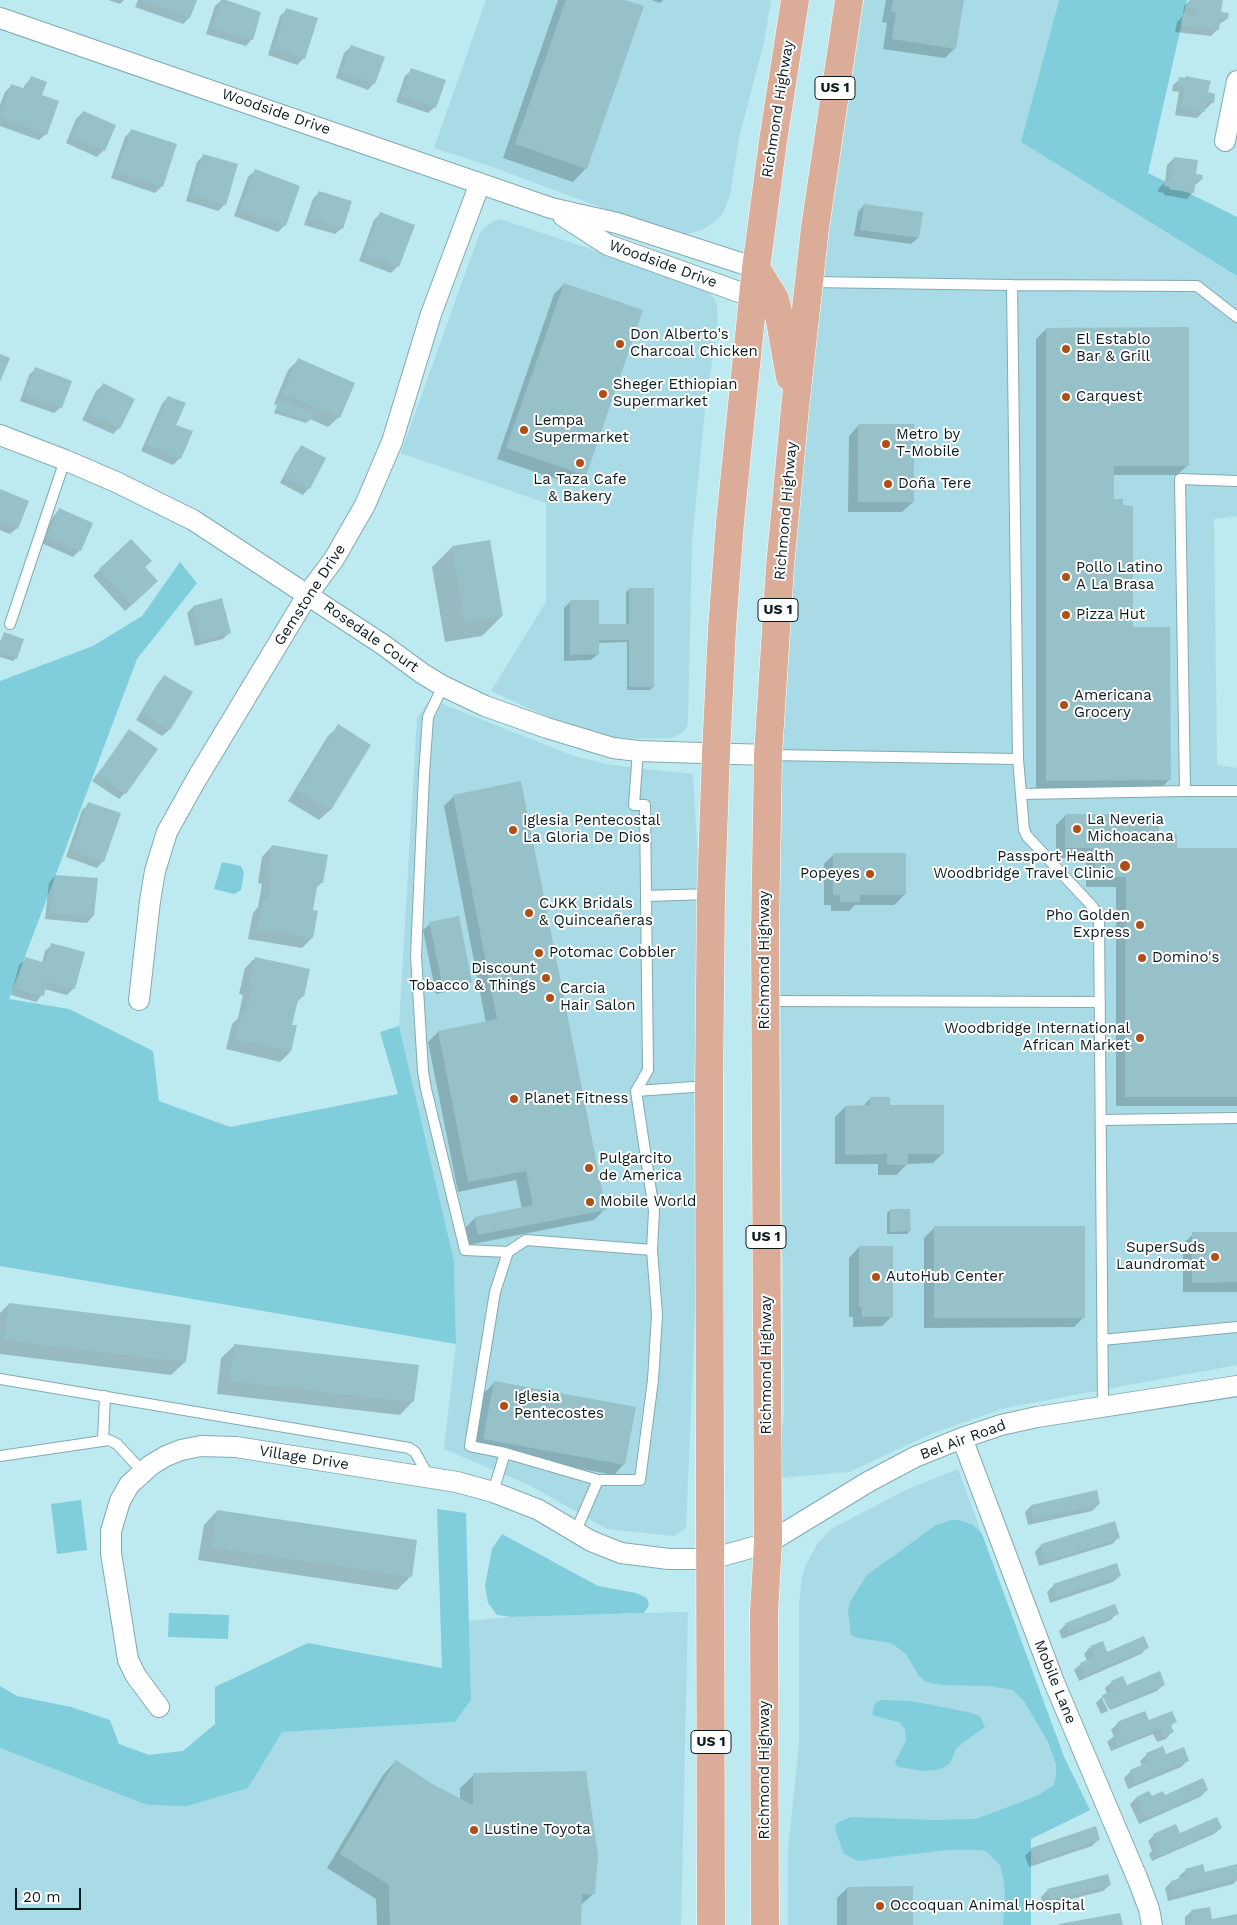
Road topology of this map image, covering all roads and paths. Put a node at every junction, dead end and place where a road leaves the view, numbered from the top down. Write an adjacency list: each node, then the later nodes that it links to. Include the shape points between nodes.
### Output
1 (795, 0): 8 (main road, Richmond Highway / US 1)
2 (849, 0): 9 (main road, Richmond Highway / US 1)
3 (0, 18): 6 (street, Woodside Drive)
4 (1237, 81): 5 (street)
5 (1225, 141)
6 (480, 183): 7 (street, Woodside Drive); 17 (street, Gemstone Drive, via 431,314 380,473 352,529)
7 (551, 208): 8 (street, Woodside Drive, via 617,223); 11 (street, Woodside Drive, via 608,245)
8 (756, 268): 11 (main road, Richmond Highway / US 1); 13 (main road, via 777,308)
9 (810, 282): 10 (lane); 13 (main road, Richmond Highway / US 1)
10 (1012, 285): 12 (lane, via 1197,286); 23 (lane)
11 (753, 297): 21 (main road, Richmond Highway / US 1, via 730,522)
12 (1237, 317)
13 (795, 408): 22 (main road, Richmond Highway / US 1, via 780,567)
14 (0, 435): 15 (street, Rosedale Court)
15 (65, 460): 17 (street, Rosedale Court, via 193,520); 18 (lane)
16 (1237, 481): 25 (lane, via 1180,479)
17 (308, 594): 19 (street, Rosedale Court); 29 (street, Gemstone Drive, via 167,832 150,901)
18 (10, 624)
19 (443, 686): 20 (street, Rosedale Court, via 485,706 547,728 606,746); 37 (lane, via 428,717 424,774 416,956 423,1071 465,1250)
20 (638, 751): 21 (street, Rosedale Court); 28 (lane, via 634,805 645,805)
21 (716, 753): 22 (street, Rosedale Court); 27 (main road, Richmond Highway / US 1)
22 (768, 755): 23 (lane); 30 (main road, Richmond Highway / US 1)
23 (1018, 759): 26 (lane)
24 (1237, 790): 25 (lane)
25 (1185, 791): 26 (lane)
26 (1021, 794): 31 (lane, via 1022,823 1027,836 1099,917)
27 (711, 894): 28 (lane); 32 (main road, Richmond Highway / US 1)
28 (646, 896): 33 (lane, via 648,1070)
29 (139, 1000)
30 (765, 1001): 31 (lane); 53 (main road, Richmond Highway / US 1)
31 (1100, 1002): 35 (lane)
32 (709, 1086): 33 (lane); 54 (main road, Richmond Highway / US 1)
33 (636, 1091): 36 (lane, via 654,1211)
34 (1237, 1118): 35 (lane)
35 (1101, 1120): 39 (lane)
36 (652, 1250): 37 (lane, via 526,1240); 50 (lane, via 657,1315 640,1480)
37 (508, 1252): 46 (lane, via 495,1292 470,1446)
38 (1237, 1327): 39 (lane)
39 (1102, 1340): 43 (lane)
40 (0, 1379): 42 (lane)
41 (1237, 1386): 43 (street, Bel Air Road)
42 (105, 1396): 45 (lane); 49 (lane, via 409,1448 415,1452)
43 (1103, 1406): 44 (street, Bel Air Road, via 1001,1425)
44 (962, 1438): 53 (street, Bel Air Road, via 915,1457 868,1482); 58 (street, Mobile Lane, via 1054,1682 1138,1880)
45 (103, 1440): 47 (lane); 48 (lane, via 117,1444)
46 (505, 1453): 50 (lane); 51 (lane)
47 (0, 1456)
48 (142, 1471): 49 (street, Village Drive, via 172,1453 211,1445); 55 (street, Village Drive, via 120,1501 112,1526 111,1553 128,1660)
49 (430, 1478): 51 (street, Village Drive)
50 (598, 1480): 52 (lane)
51 (494, 1492): 52 (street, Village Drive, via 538,1510)
52 (574, 1533): 54 (street, Village Drive, via 621,1553 669,1559)
53 (768, 1543): 54 (street, Bel Air Road); 57 (main road, Richmond Highway / US 1, via 764,1612)
54 (711, 1559): 56 (main road, Richmond Highway / US 1)
55 (159, 1707)
56 (711, 1925)
57 (765, 1925)
58 (1152, 1925)

